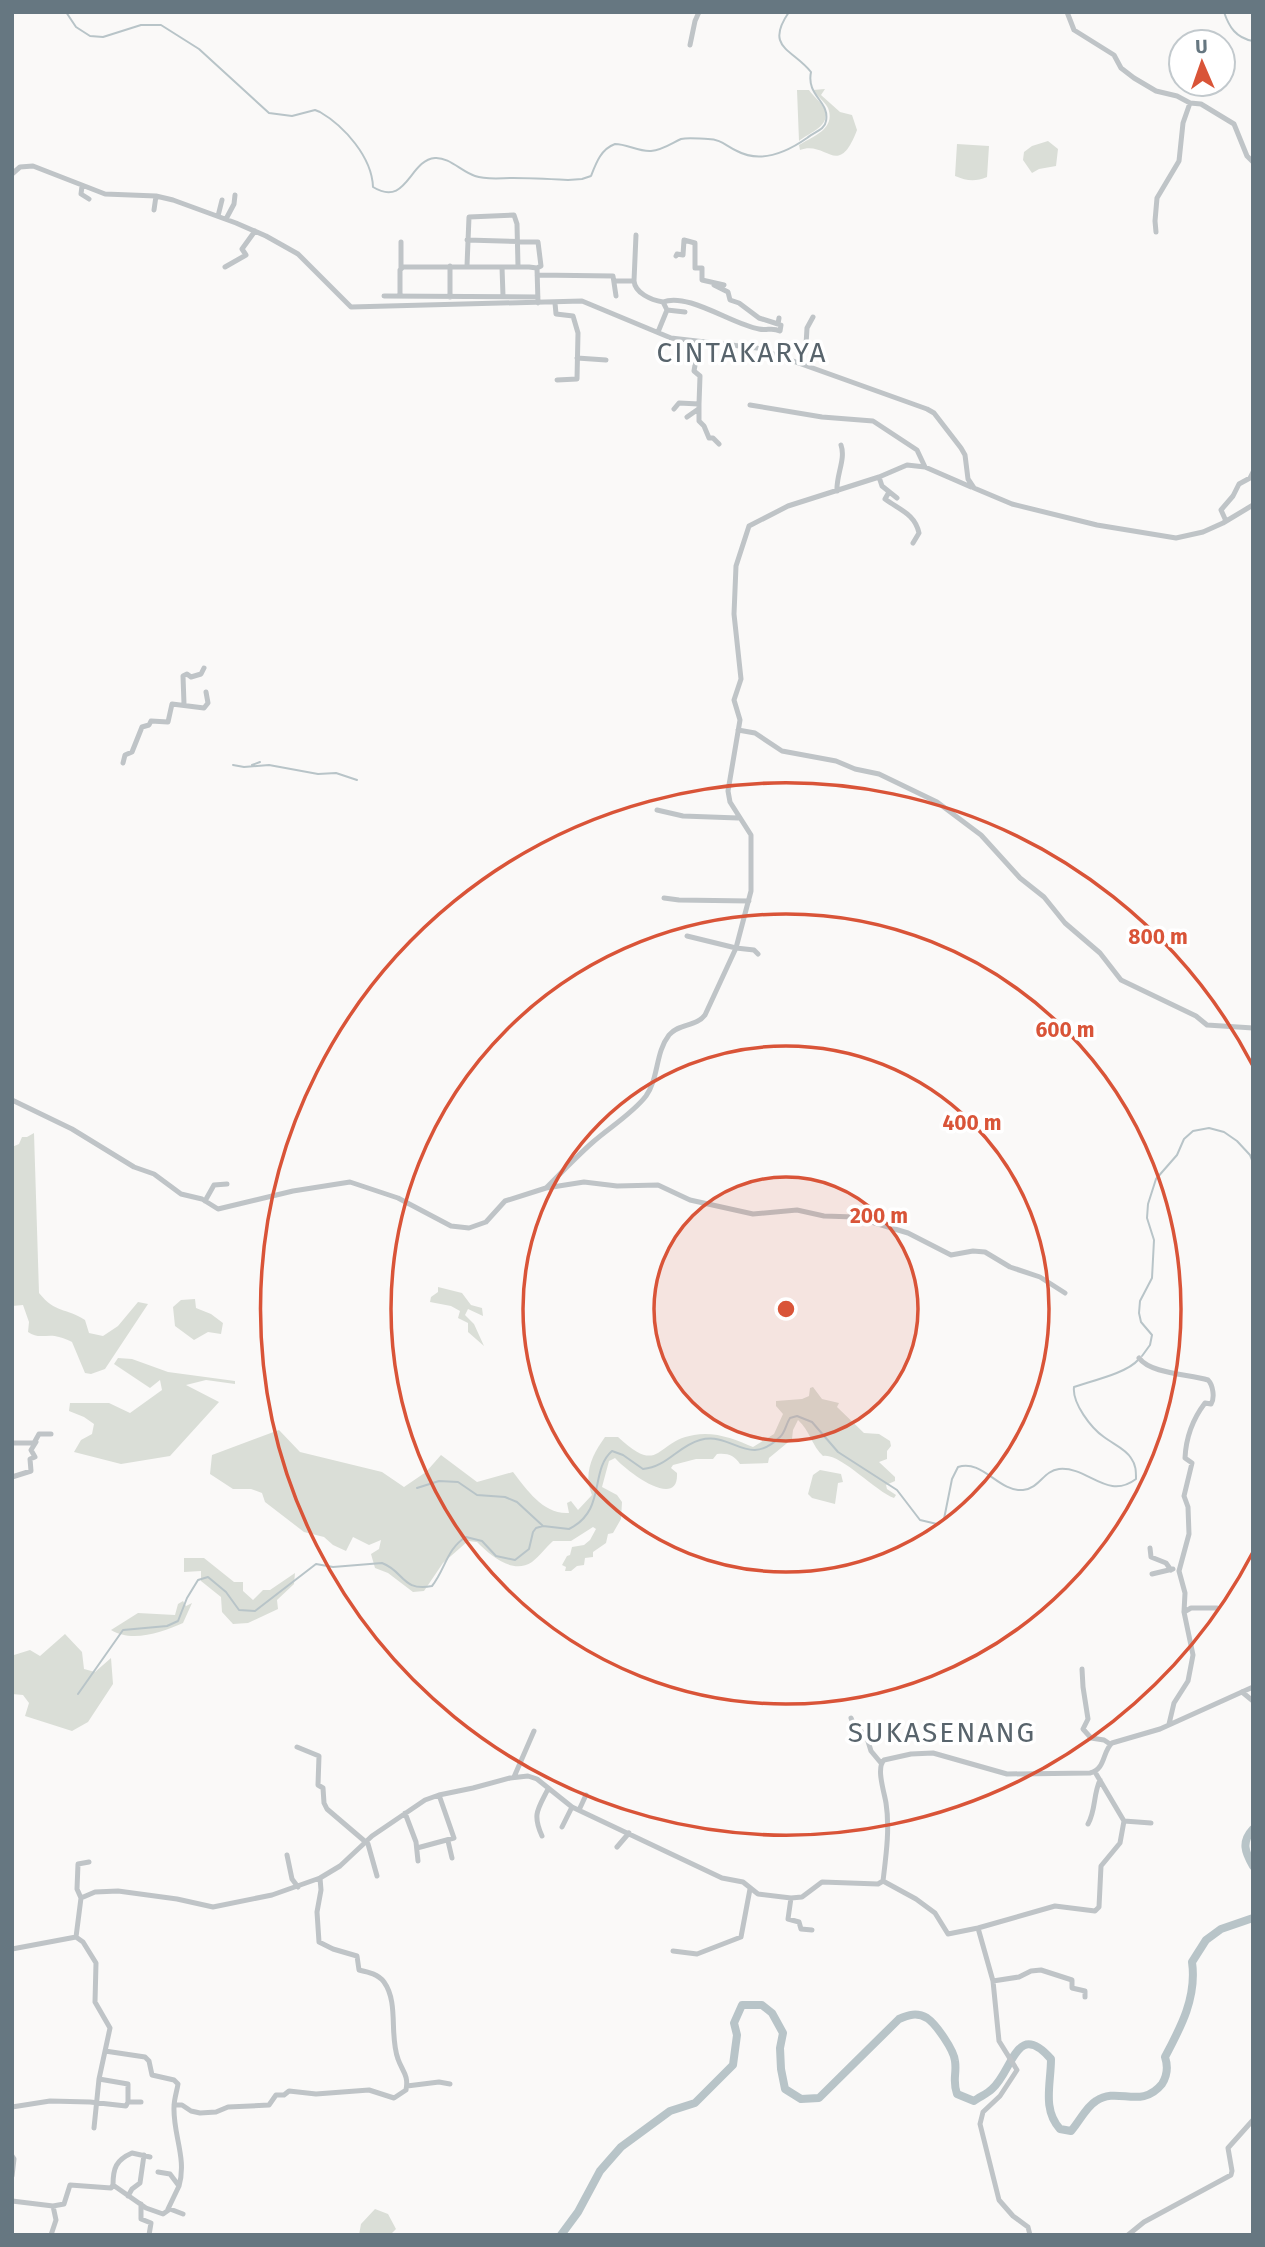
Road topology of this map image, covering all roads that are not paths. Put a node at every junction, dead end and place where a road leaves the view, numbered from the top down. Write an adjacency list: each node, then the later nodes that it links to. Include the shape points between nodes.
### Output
1 (699, 12): 3 (street)
2 (1067, 12): 4 (street, via 1072,28 1114,55 1123,71 1156,91)
3 (690, 45)
4 (1190, 103): 5 (street, via 1201,104 1234,124); 16 (street, via 1179,161 1157,198)
5 (1253, 162)
6 (12, 174): 7 (street, via 20,167 33,166)
7 (82, 186): 9 (street, via 108,194); 10 (street, via 81,194)
8 (235, 195): 14 (street)
9 (156, 196): 12 (street); 13 (street)
10 (89, 199)
11 (222, 200): 13 (street)
12 (154, 209)
13 (218, 216): 14 (street)
14 (226, 219): 15 (street)
15 (254, 231): 25 (street, via 243,249 246,256); 39 (street, via 298,254 351,307)
16 (1156, 232)
17 (636, 235): 31 (street)
18 (467, 240): 19 (street); 19 (street, via 471,216 514,215); 22 (street)
19 (518, 241): 24 (street); 28 (street, via 539,243 541,266)
20 (401, 242): 27 (street)
21 (676, 256): 32 (street, via 683,255 684,240 695,243 695,268 702,268 702,280)
22 (467, 265): 23 (street); 26 (street)
23 (450, 266): 27 (street); 38 (street)
24 (518, 266): 26 (street); 28 (street)
25 (225, 267)
26 (502, 267): 36 (street)
27 (401, 268): 35 (street)
28 (537, 268): 29 (street)
29 (537, 275): 30 (street, via 612,276); 39 (street)
30 (616, 281): 31 (street); 37 (street)
31 (634, 281): 40 (street, via 638,292)
32 (713, 284): 33 (street); 40 (street, via 759,318 779,321 780,331 761,330 672,299)
33 (724, 285)
34 (384, 296): 35 (street)
35 (400, 296): 38 (street)
36 (503, 296): 38 (street); 39 (street)
37 (616, 296)
38 (450, 297)
39 (538, 300): 41 (street)
40 (663, 302): 42 (street)
41 (555, 303): 45 (street, via 585,302); 47 (street, via 556,314 573,317)
42 (667, 310): 43 (street); 45 (street)
43 (685, 312)
44 (813, 317): 49 (street)
45 (657, 332): 46 (street)
46 (699, 342): 49 (street, via 757,348); 52 (street, via 694,371 700,376)
47 (577, 358): 48 (street); 50 (street, via 577,379)
48 (606, 360)
49 (800, 363): 60 (street, via 931,411 963,452)
50 (558, 380)
51 (750, 404): 57 (street, via 822,418 873,421 918,450)
52 (699, 406): 53 (street, via 679,403); 54 (street); 55 (street, via 699,421 709,438)
53 (674, 409)
54 (687, 417)
55 (719, 444)
56 (841, 444): 61 (street)
57 (925, 467): 59 (street, via 907,465); 60 (street)
58 (1253, 472): 65 (street, via 1223,506)
59 (879, 477): 61 (street); 62 (street)
60 (974, 488): 65 (street, via 1044,513 1160,537 1184,537)
61 (837, 491): 70 (street, via 788,506 748,528 736,572 734,614 741,679 734,700)
62 (889, 492): 63 (street); 66 (street, via 886,499 916,524 919,531)
63 (897, 498)
64 (1253, 505): 65 (street)
65 (1226, 522)
66 (913, 543)
67 (204, 668): 69 (street, via 202,674 183,676)
68 (206, 691): 69 (street, via 208,704 204,708)
69 (184, 704): 71 (street, via 170,705 168,722 151,721 142,727)
70 (738, 730): 73 (street, via 728,791); 79 (street, via 755,733 782,751 878,774 937,802 981,835 1100,953 1121,980 1209,1025)
71 (124, 763)
72 (657, 810): 73 (street)
73 (738, 818): 75 (street, via 751,835)
74 (664, 898): 75 (street)
75 (749, 901): 77 (street)
76 (687, 936): 77 (street)
77 (736, 948): 78 (street); 82 (street, via 703,1019 668,1036 645,1097)
78 (758, 954)
79 (1253, 1028)
80 (12, 1100): 83 (street, via 152,1173 181,1194)
81 (227, 1184): 83 (street, via 214,1185)
82 (546, 1188): 83 (street, via 505,1201 486,1222 469,1228 451,1226 398,1198 350,1182 223,1209); 84 (street, via 584,1182 658,1185 690,1199 753,1214 791,1210 855,1217 908,1233 951,1255 985,1252)
83 (205, 1201)
84 (1065, 1293)
85 (1141, 1361): 91 (street, via 1169,1373 1205,1379 1212,1387 1212,1403 1204,1405 1187,1436 1185,1458 1192,1463 1184,1496 1189,1532)
86 (51, 1434): 87 (street, via 39,1434)
87 (36, 1442): 88 (street); 89 (street, via 31,1450 35,1456 30,1459 31,1471)
88 (12, 1443)
89 (12, 1477)
90 (1150, 1548): 92 (street, via 1151,1557)
91 (1180, 1567): 92 (street); 95 (street)
92 (1171, 1570): 93 (street)
93 (1152, 1574)
94 (1217, 1608): 95 (street)
95 (1185, 1611): 101 (street, via 1193,1655)
96 (1082, 1669): 103 (street, via 1088,1719 1083,1729 1091,1738)
97 (1253, 1687): 98 (street)
98 (1242, 1692): 99 (street); 101 (street)
99 (1253, 1701)
100 (851, 1718): 105 (street)
101 (1169, 1724): 103 (street)
102 (534, 1731): 107 (street)
103 (1110, 1744): 106 (street)
104 (297, 1747): 122 (street, via 320,1756 318,1785 323,1788 325,1805)
105 (881, 1763): 106 (street, via 933,1753 1007,1774); 131 (street, via 887,1818)
106 (1095, 1772): 108 (street)
107 (514, 1777): 109 (street, via 533,1777); 110 (street)
108 (1100, 1780): 115 (street); 117 (street)
109 (548, 1788): 112 (street); 120 (street, via 535,1815)
110 (439, 1795): 114 (street); 121 (street, via 454,1837)
111 (586, 1795): 113 (street)
112 (572, 1807): 113 (street); 118 (street)
113 (579, 1811): 119 (street)
114 (405, 1813): 122 (street); 124 (street)
115 (1124, 1821): 116 (street); 136 (street, via 1120,1843 1101,1866 1097,1910 1055,1906)
116 (1151, 1823)
117 (1088, 1824)
118 (562, 1827)
119 (629, 1833): 123 (street); 133 (street)
120 (542, 1836)
121 (447, 1841): 124 (street); 126 (street)
122 (366, 1842): 129 (street); 130 (street)
123 (617, 1847)
124 (417, 1848): 127 (street)
125 (287, 1854): 132 (street)
126 (452, 1858)
127 (418, 1861)
128 (89, 1862): 134 (street, via 78,1864)
129 (377, 1877)
130 (320, 1878): 132 (street); 146 (street, via 319,1941 357,1956 359,1970 383,1982 391,1998 397,2055)
131 (883, 1881): 135 (street, via 822,1882 802,1897); 136 (street, via 935,1913 947,1934)
132 (298, 1887): 134 (street, via 214,1908 118,1891)
133 (750, 1889): 135 (street); 140 (street, via 741,1937 698,1954)
134 (81, 1898): 138 (street)
135 (791, 1898): 137 (street, via 788,1919 799,1922 801,1929)
136 (978, 1928): 141 (street)
137 (812, 1930)
138 (76, 1937): 139 (street); 143 (street, via 97,1965 95,2002 110,2028)
139 (12, 1949)
140 (673, 1951)
141 (993, 1981): 142 (street, via 1045,1970 1073,1980 1072,1988 1085,1991); 167 (street, via 999,2041 1017,2071 983,2112 980,2129 999,2200 1028,2227)
142 (1085, 1997)
143 (105, 2051): 144 (street); 150 (street, via 145,2057 152,2075 174,2080 178,2086)
144 (99, 2079): 147 (street, via 129,2085); 149 (street)
145 (450, 2084): 146 (street)
146 (407, 2086): 150 (street, via 394,2098 369,2090 289,2091 275,2095 269,2105 208,2113)
147 (128, 2102): 148 (street); 149 (street, via 123,2107)
148 (141, 2102)
149 (96, 2103): 151 (street, via 50,2101); 153 (street)
150 (174, 2105): 158 (street, via 183,2164)
151 (12, 2107)
152 (1253, 2120): 168 (street, via 1228,2148 1231,2175)
153 (94, 2129)
154 (12, 2156): 156 (street)
155 (158, 2172): 158 (street, via 170,2174)
156 (12, 2176)
157 (113, 2185): 159 (street); 159 (street, via 113,2169 119,2160 132,2153 147,2156 140,2183); 162 (street, via 71,2184 64,2204)
158 (179, 2186): 163 (street)
159 (128, 2196): 161 (street)
160 (12, 2202): 162 (street)
161 (141, 2204): 163 (street, via 164,2214); 166 (street, via 141,2219 151,2223)
162 (53, 2206): 165 (street, via 56,2220)
163 (168, 2209): 164 (street)
164 (183, 2214)
165 (51, 2235)
166 (149, 2235)
167 (1030, 2235)
168 (1128, 2235)

